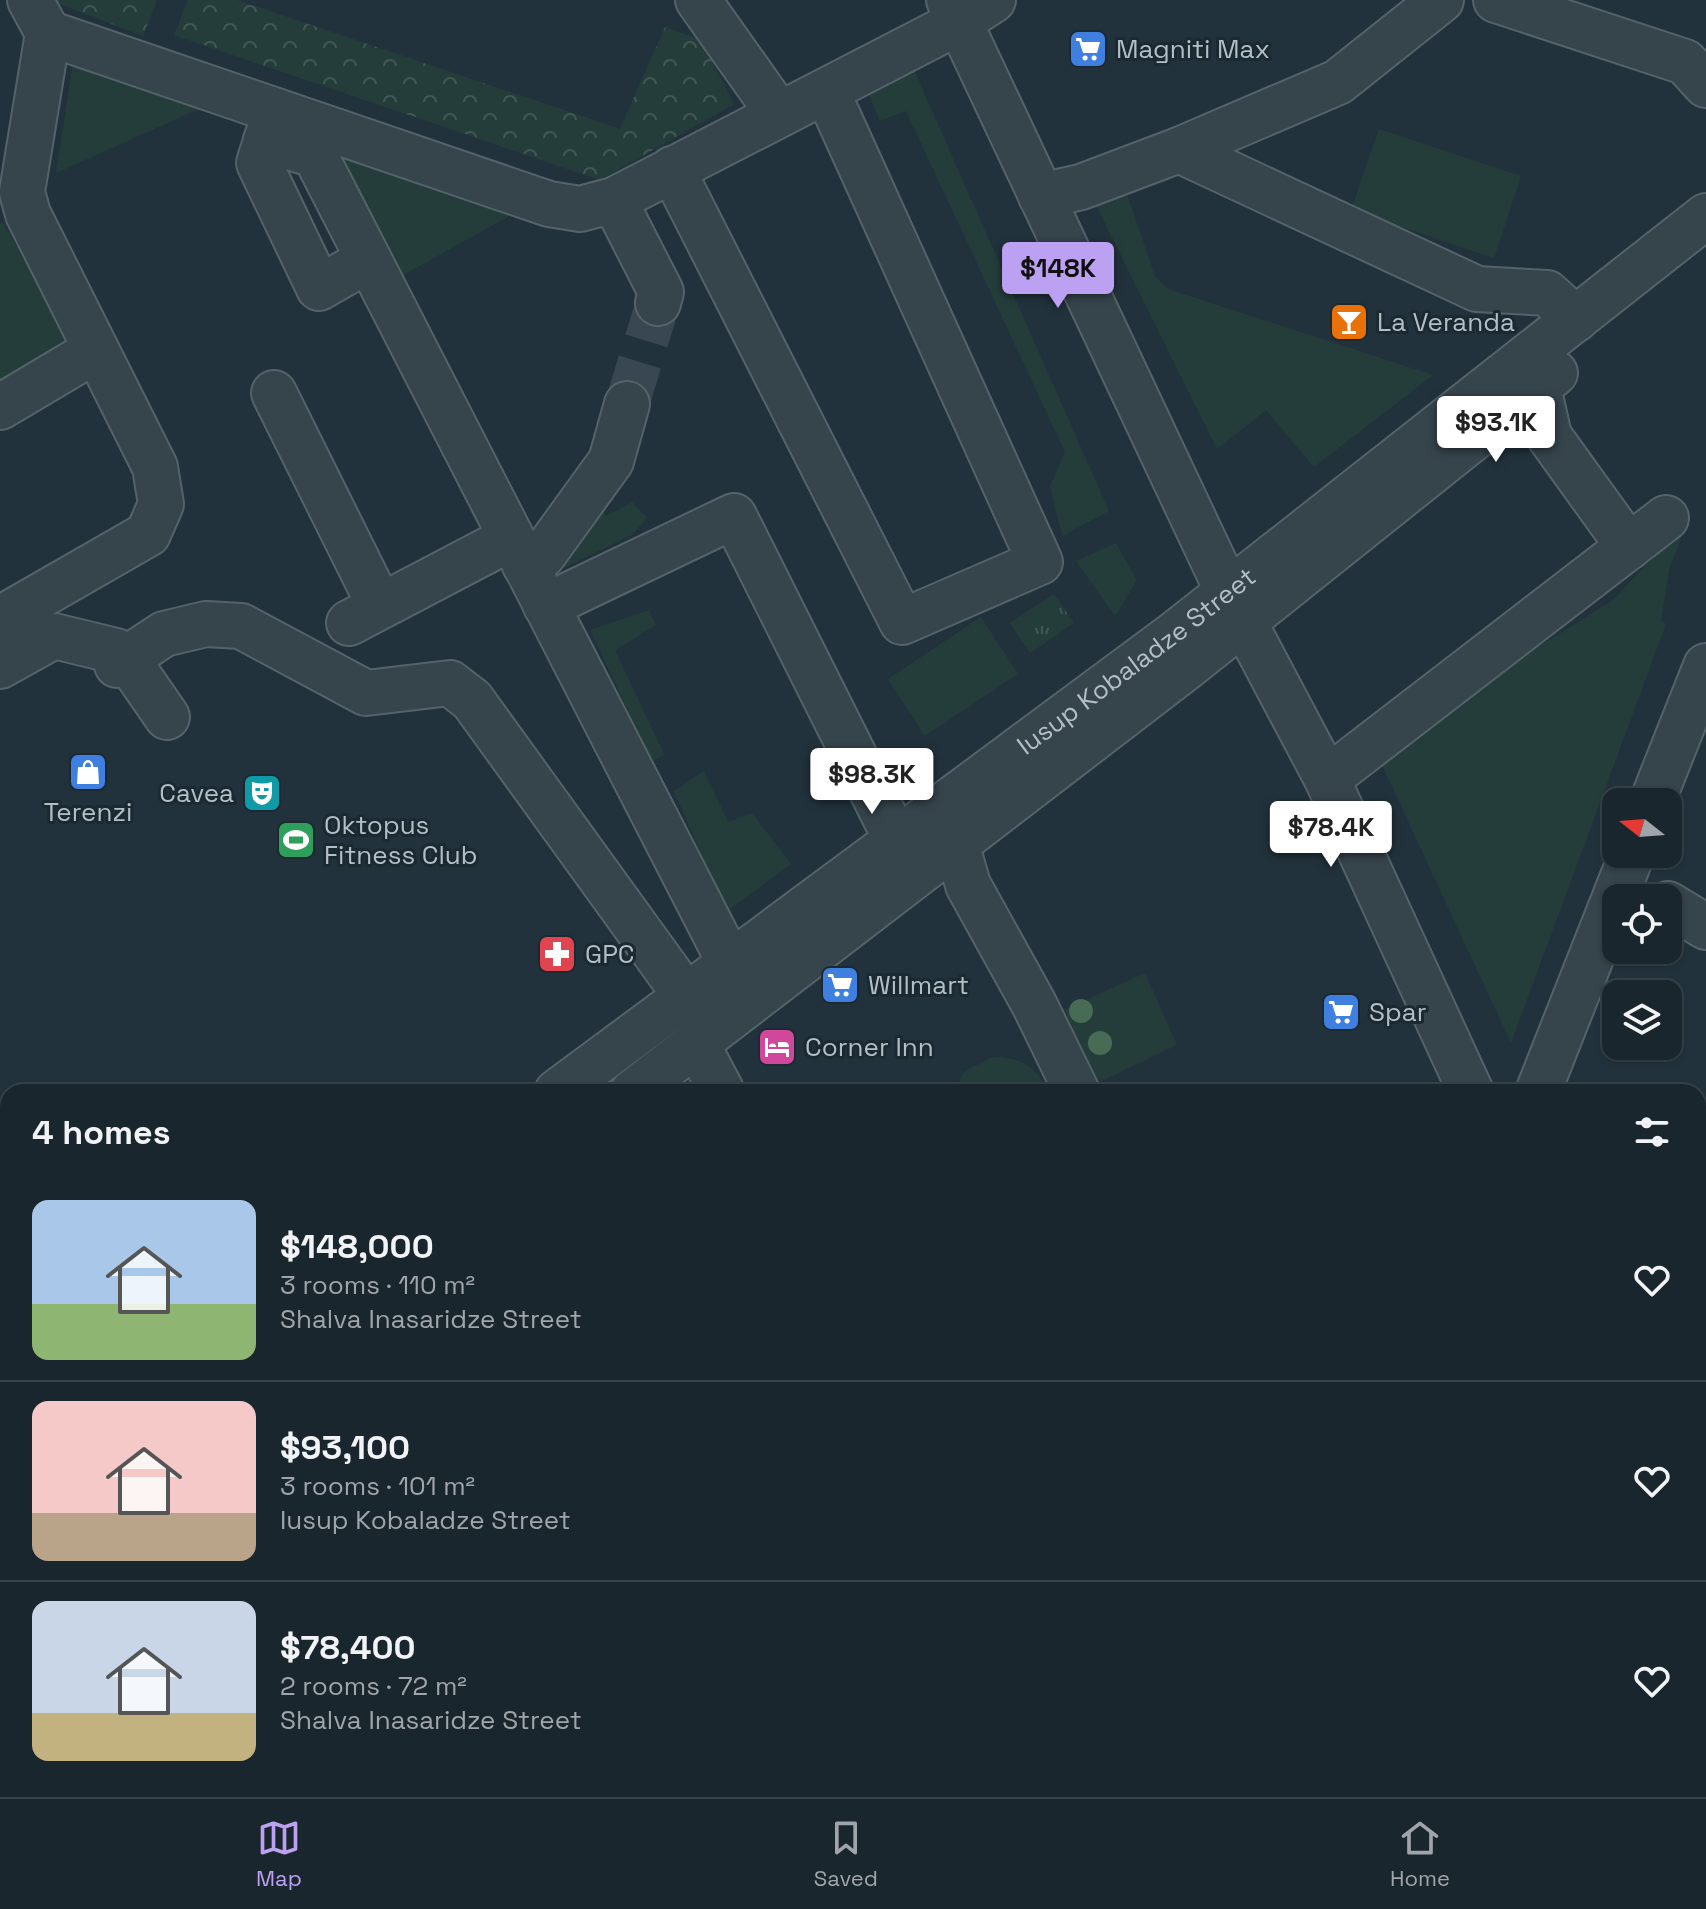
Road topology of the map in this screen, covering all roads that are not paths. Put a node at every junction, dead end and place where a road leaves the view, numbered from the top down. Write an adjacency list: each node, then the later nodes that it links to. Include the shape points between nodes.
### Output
1 (1441, 0): 10 (street, via 1338,82)
2 (1496, 0): 6 (street, via 1685,62)
3 (695, 3): 8 (street)
4 (967, 7): 7 (street); 12 (street)
5 (39, 17): 9 (street); 13 (street)
6 (1706, 85)
7 (827, 92): 8 (street); 11 (street, via 1040,562 902,622)
8 (778, 113): 11 (street)
9 (288, 131): 14 (street, via 549,204 580,209); 17 (street); 17 (street, via 259,163 319,288)
10 (1179, 150): 12 (street, via 1081,187); 19 (street, via 1477,289 1547,293)
11 (672, 169): 14 (street)
12 (1041, 196): 29 (street)
13 (11, 198): 20 (street, via 28,214)
14 (614, 200): 18 (street, via 661,292)
15 (1706, 216): 19 (street, Iusup Kobaladze Street)
16 (1706, 255): 21 (street, Iusup Kobaladze Street)
17 (368, 260): 27 (street)
18 (658, 303)
19 (1576, 319): 29 (street, Iusup Kobaladze Street)
20 (96, 350): 24 (street); 30 (street, via 155,467 161,504 148,534)
21 (1538, 387): 26 (street, via 1549,436); 29 (street, Iusup Kobaladze Street)
22 (274, 393): 27 (street, via 364,615)
23 (627, 404): 27 (street, via 611,461 543,555)
24 (0, 407)
25 (1666, 518): 26 (street)
26 (1629, 547): 36 (street)
27 (518, 552): 28 (street)
28 (546, 606): 38 (street, via 734,516); 43 (street)
29 (1236, 606): 36 (street); 38 (street, Iusup Kobaladze Street); 39 (street, Iusup Kobaladze Street)
30 (0, 619)
31 (122, 662): 32 (street, via 116,651 54,636); 34 (street, via 56,647); 35 (street); 44 (street, via 164,634 206,624 241,626 366,693 450,683 472,700)
32 (0, 666)
33 (1706, 666): 37 (street)
34 (0, 679)
35 (160, 721)
36 (1327, 779): 50 (street)
37 (1658, 788)
38 (897, 841): 43 (street, Iusup Kobaladze Street)
39 (956, 843): 45 (street, Iusup Kobaladze Street); 49 (street, via 968,885)
40 (1638, 876): 51 (street)
41 (1682, 912): 42 (street)
42 (1706, 927)
43 (730, 963): 44 (street, Iusup Kobaladze Street)
44 (680, 1000): 46 (street, Iusup Kobaladze Street)
45 (696, 1043): 47 (street, Iusup Kobaladze Street); 48 (street)
46 (568, 1084)
47 (643, 1084)
48 (718, 1084)
49 (1073, 1084)
50 (1467, 1084)
51 (1542, 1084)

